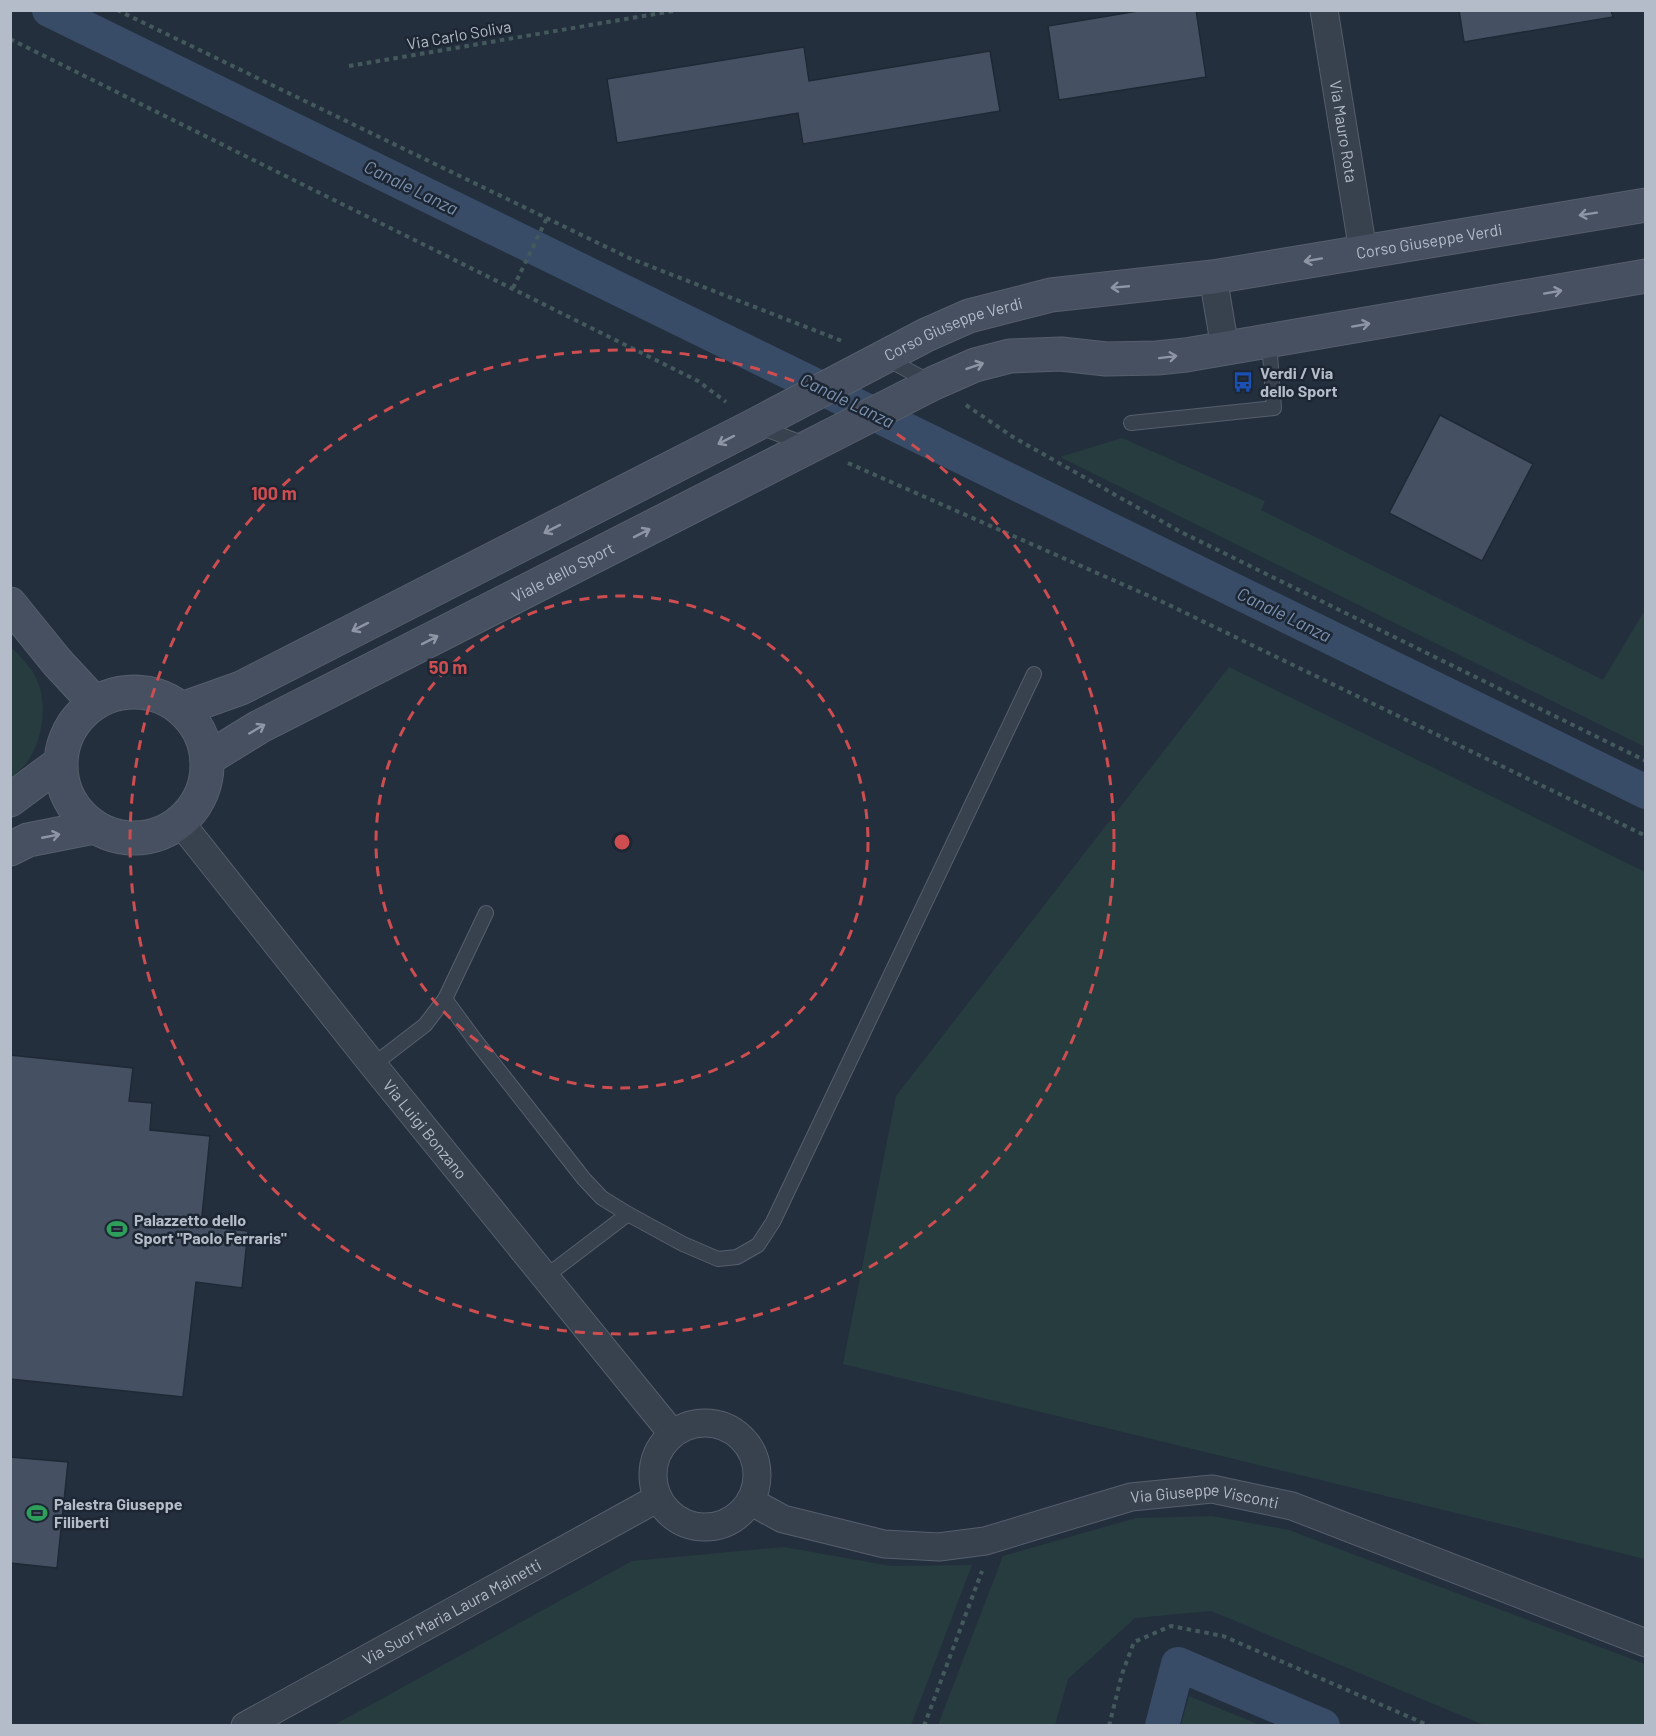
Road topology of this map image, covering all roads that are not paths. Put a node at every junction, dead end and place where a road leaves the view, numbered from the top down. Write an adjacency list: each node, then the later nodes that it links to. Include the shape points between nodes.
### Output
1 (1324, 10): 3 (street, Via Mauro Rota)
2 (1645, 205): 3 (street, Corso Giuseppe Verdi, one-way to 3)
3 (1363, 251): 5 (street, Corso Giuseppe Verdi, one-way to 5)
4 (1646, 276): 6 (street, one-way to 4)
5 (1213, 277): 7 (street); 8 (street, Corso Giuseppe Verdi, one-way to 8, via 1061,293 1012,304 969,316)
6 (1269, 341): 7 (street); 11 (lane, via 1274,408)
7 (1225, 348): 9 (street, one-way to 7, via 975,365 1010,356 1158,358)
8 (878, 360): 9 (lane); 10 (street)
9 (928, 386): 12 (street, Viale dello Sport)
10 (766, 419): 12 (lane); 16 (street, one-way to 16, via 241,688)
11 (1131, 423)
12 (818, 443): 17 (street, Viale dello Sport, one-way to 12, via 259,727)
13 (10, 604): 15 (street)
14 (1034, 674): 26 (lane, via 773,1222 758,1245 736,1257 718,1259)
15 (95, 703): 16 (street, via 116,694 139,692 162,698); 18 (street, via 77,719 65,739)
16 (182, 710): 17 (street, via 199,732)
17 (207, 759): 20 (street, via 205,783 195,805)
18 (60, 763): 19 (street); 21 (street, via 71,803)
19 (10, 800)
20 (180, 822): 21 (street, via 160,834 138,839 115,836); 25 (street, Via Luigi Bonzano)
21 (94, 827): 22 (street, one-way to 21, via 28,840)
22 (10, 849)
23 (486, 913): 24 (lane)
24 (445, 999): 25 (lane, via 425,1025); 26 (lane, via 584,1179 602,1198)
25 (373, 1065): 27 (street, Via Luigi Bonzano)
26 (628, 1214): 27 (lane)
27 (545, 1277): 28 (street, Via Luigi Bonzano)
28 (672, 1433): 29 (street, via 660,1447 654,1464 652,1481); 30 (street, via 706,1422 739,1435 751,1449 756,1466 756,1484)
29 (658, 1498): 30 (street, via 667,1512 680,1521 711,1527 740,1513); 32 (street, Via Suor Maria Laura Mainetti)
30 (750, 1501): 31 (street, Via Giuseppe Visconti, via 783,1519 884,1544 939,1547 985,1541 1131,1497 1212,1490 1292,1506)
31 (1646, 1643)
32 (245, 1725)

